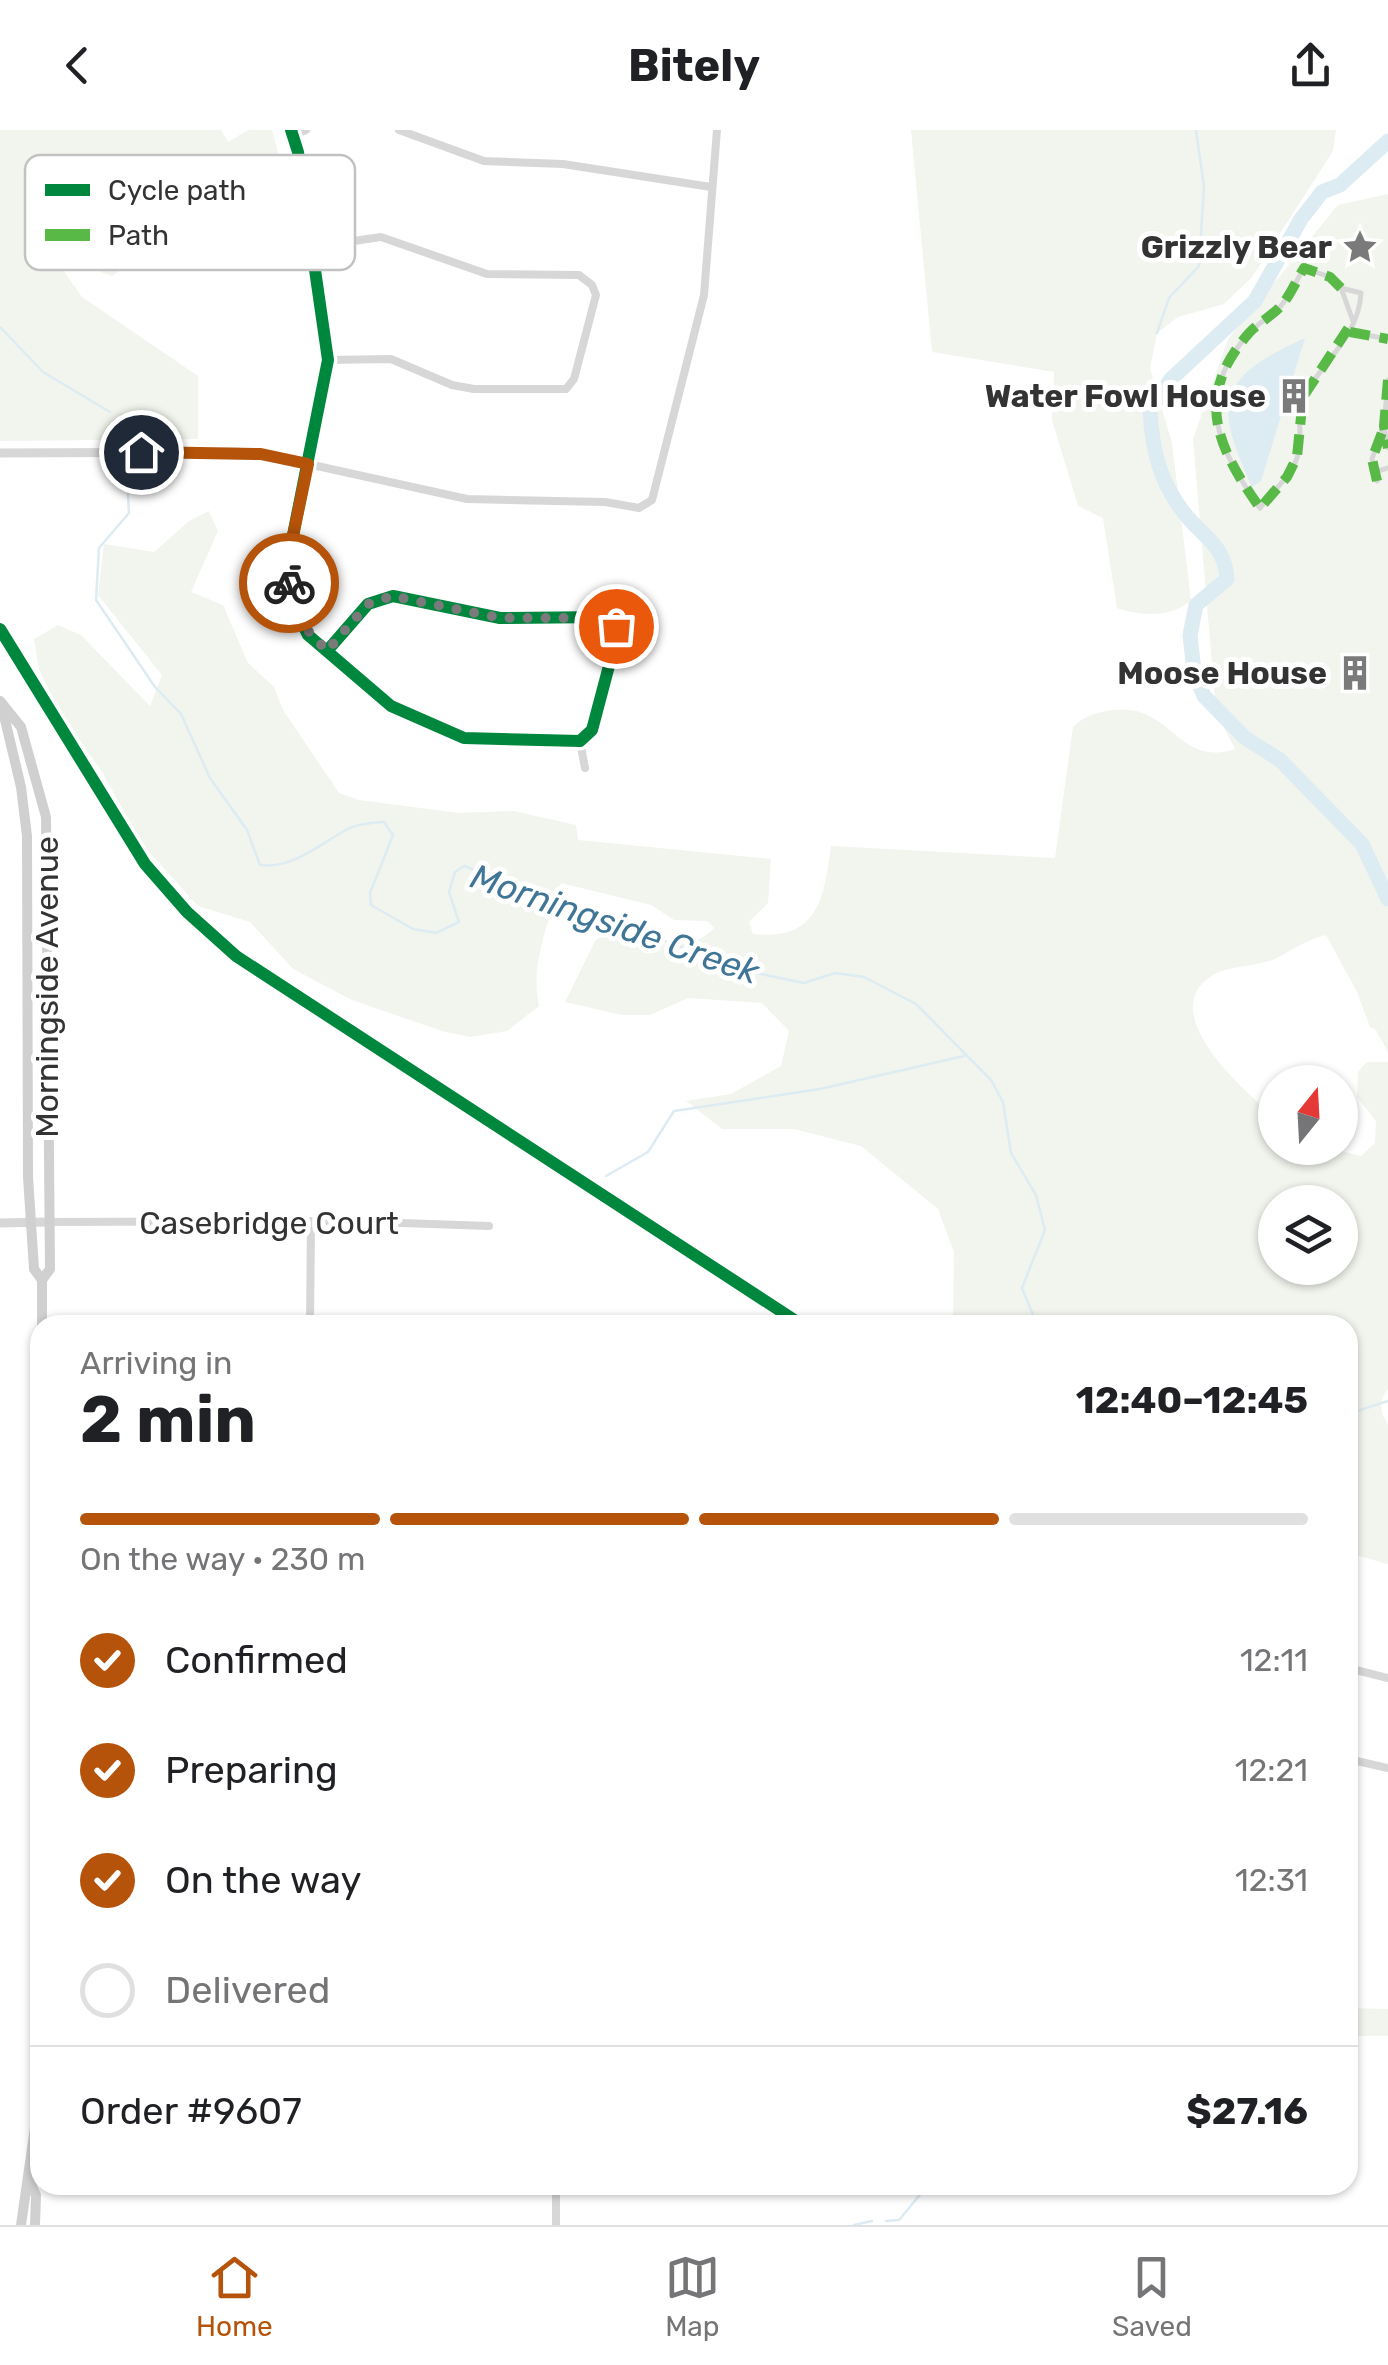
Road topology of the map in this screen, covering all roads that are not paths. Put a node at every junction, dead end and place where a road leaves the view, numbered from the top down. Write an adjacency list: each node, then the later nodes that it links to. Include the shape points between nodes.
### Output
1 (306, 130): 4 (street)
2 (399, 130): 5 (street, via 484,162 563,164)
3 (717, 130): 5 (street)
4 (292, 133)
5 (712, 188): 17 (street, via 704,295 648,504 467,500)
6 (355, 241): 12 (street, via 381,237 488,274 579,275 596,295 566,389 474,389 391,358)
7 (316, 270): 12 (street)
8 (1341, 288): 9 (street); 9 (street, via 1361,293); 10 (street, via 1304,268 1281,306 1250,332 1222,370 1213,412 1228,464 1260,508 1298,457 1303,397)
9 (1353, 322): 10 (street)
10 (1350, 332): 11 (street)
11 (1388, 339)
12 (328, 360): 17 (street)
13 (1388, 380): 14 (street)
14 (1384, 426): 15 (street); 19 (street, via 1372,459)
15 (1388, 448)
16 (0, 453): 17 (street, via 238,452)
17 (308, 464): 21 (street, via 288,574 298,620)
18 (1388, 468): 19 (street)
19 (1375, 472): 20 (street)
20 (1377, 481)
21 (327, 651): 23 (street, via 391,706 464,738); 23 (street, via 368,604 392,596 500,618 610,619 617,637 592,730)
22 (0, 702): 25 (main road, Morningside Avenue, via 27,836); 26 (main road, Morningside Avenue, via 21,727 46,818)
23 (580, 740): 24 (street)
24 (584, 768)
25 (30, 1222): 26 (street); 28 (street); 30 (main road, Morningside Avenue, via 34,1269)
26 (48, 1222): 27 (street, Casebridge Court); 30 (main road, Morningside Avenue, via 50,1269)
27 (310, 1222): 29 (street, Casebridge Court); 32 (street)
28 (0, 1223)
29 (488, 1226)
30 (42, 1280): 31 (main road, Morningside Avenue)
31 (42, 1315)
32 (310, 1315)
33 (1358, 1670): 34 (street)
34 (1388, 1678)
35 (1358, 1761): 36 (street)
36 (1388, 1768)
37 (30, 2164): 38 (main road)
38 (28, 2179): 39 (main road); 42 (main road)
39 (30, 2183)
40 (36, 2195): 43 (main road)
41 (556, 2195): 44 (street)
42 (20, 2225)
43 (35, 2225)
44 (556, 2225)

